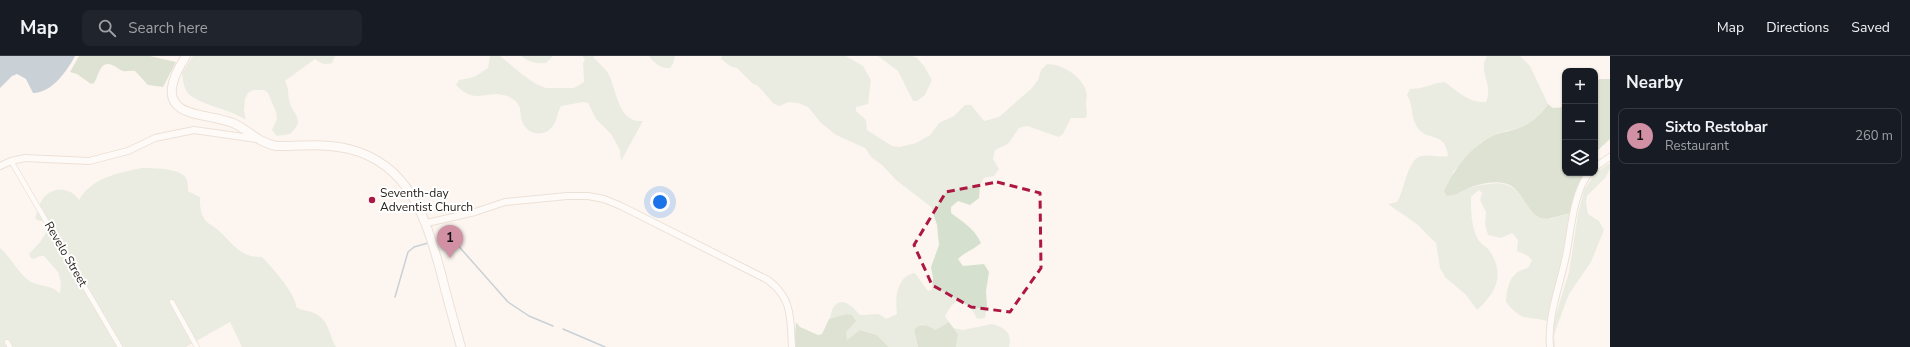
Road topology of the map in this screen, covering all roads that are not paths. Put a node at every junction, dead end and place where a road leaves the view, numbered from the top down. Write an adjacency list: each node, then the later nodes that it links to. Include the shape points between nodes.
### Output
1 (186, 56): 2 (highway, via 174,75 171,86 176,103 188,112 234,124)
2 (257, 139): 4 (street, via 194,130 155,138 128,151 89,161 50,158); 8 (highway, via 276,146 336,146 370,156 403,182)
3 (1610, 158): 5 (street)
4 (11, 161): 6 (street); 12 (street, Revelo Street)
5 (1598, 165)
6 (0, 166)
7 (1586, 176): 16 (street, via 1574,213 1550,324)
8 (427, 223): 14 (highway); 15 (street, via 510,201 567,196 604,199 643,216 768,280 784,295 789,306)
9 (172, 302): 13 (street)
10 (7, 342): 11 (street)
11 (10, 347)
12 (120, 347)
13 (197, 347)
14 (461, 347)
15 (792, 347)
16 (1550, 347)

